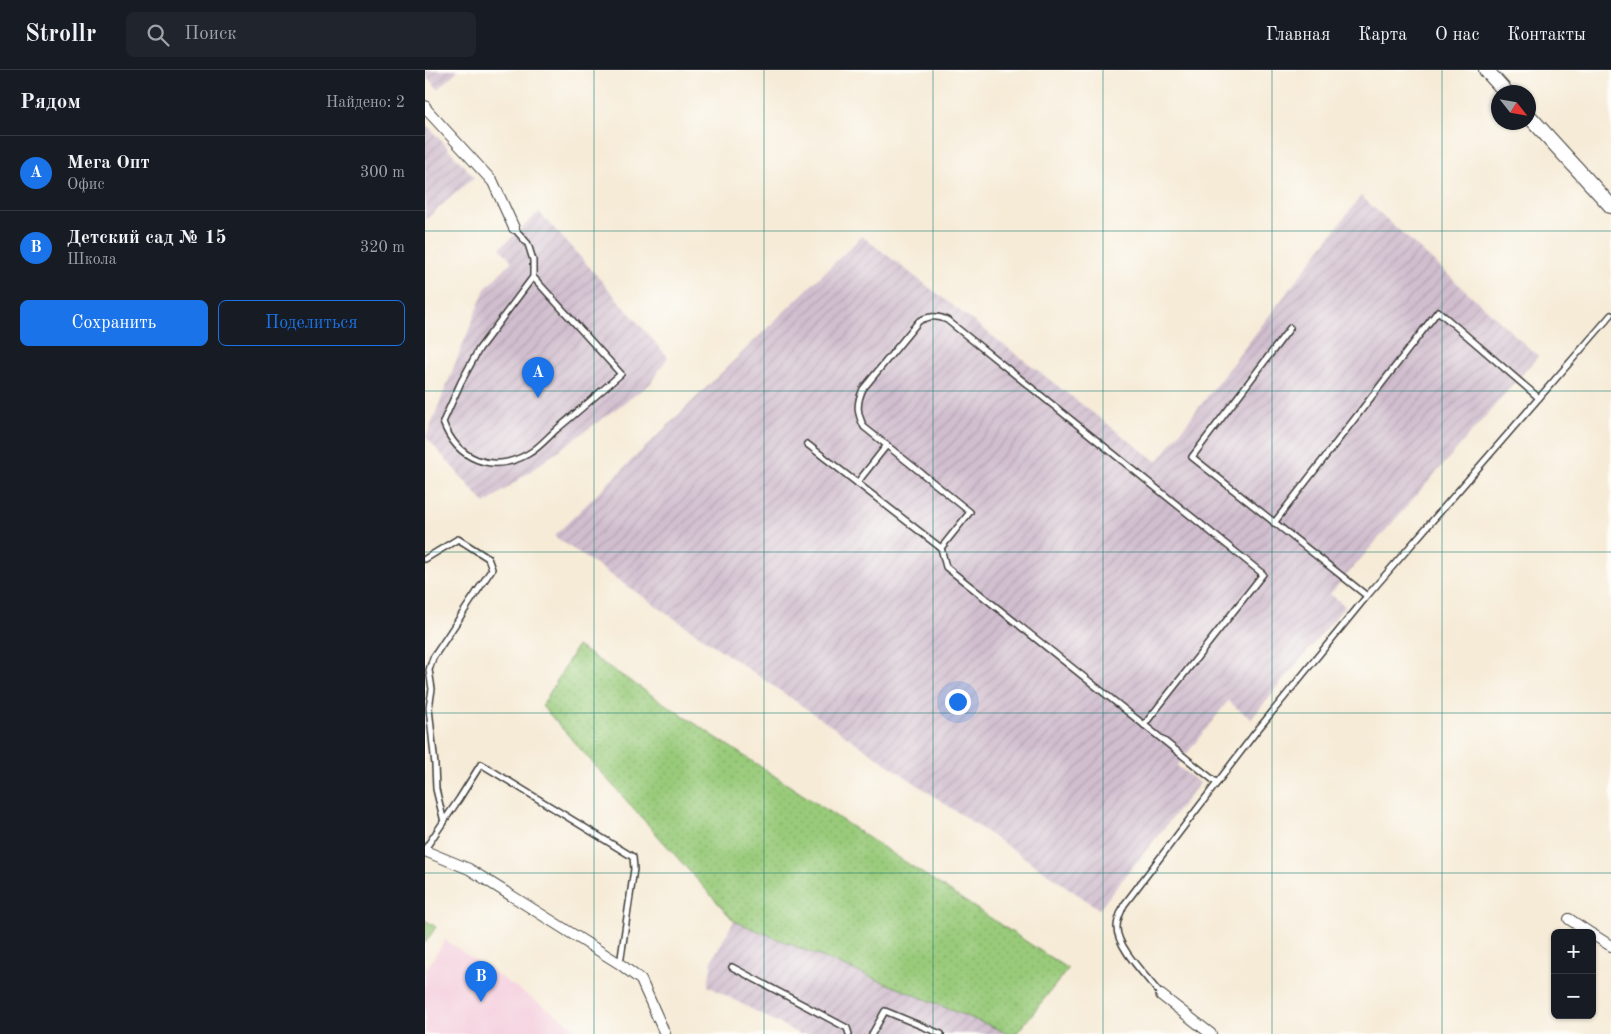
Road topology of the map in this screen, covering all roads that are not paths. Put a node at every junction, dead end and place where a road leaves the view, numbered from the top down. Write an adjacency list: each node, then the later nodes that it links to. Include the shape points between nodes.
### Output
1 (1486, 70): 2 (main road)
2 (1500, 85)
3 (425, 106): 6 (street, via 493,182)
4 (1536, 124): 5 (main road)
5 (1611, 206)
6 (514, 228): 7 (lane, via 528,244 533,260)
7 (533, 277): 7 (lane, via 479,349 443,422 456,445 470,457 484,463 494,465 529,454 621,374)
8 (1611, 315): 10 (lane)
9 (1290, 328): 14 (lane, via 1192,457)
10 (1539, 398): 14 (lane, via 1438,311); 17 (lane)
11 (807, 444): 13 (lane)
12 (887, 446): 13 (lane); 15 (lane, via 970,512); 20 (lane, via 864,427 857,408 863,389 919,321 940,317 1263,574)
13 (857, 483): 15 (lane)
14 (1275, 523): 17 (lane)
15 (941, 548): 20 (lane, via 946,567)
16 (425, 559): 19 (lane, via 458,538 488,558 492,570 433,658)
17 (1367, 596): 21 (lane)
18 (425, 665): 19 (lane)
19 (429, 670): 22 (lane, via 435,789)
20 (1144, 725): 21 (lane)
21 (1217, 783): 30 (lane, via 1119,916 1119,939)
22 (444, 822): 23 (lane); 28 (lane, via 481,764 633,857)
23 (425, 850): 28 (street, via 483,877)
24 (1569, 919): 25 (street)
25 (1585, 929)
26 (1596, 936): 27 (street)
27 (1611, 946)
28 (620, 964): 31 (street, via 641,980)
29 (731, 967): 32 (lane, via 847,1028)
30 (1161, 995): 35 (street)
31 (665, 1034)
32 (849, 1034)
33 (872, 1034): 34 (lane, via 885,1011)
34 (941, 1034)
35 (1211, 1034)

